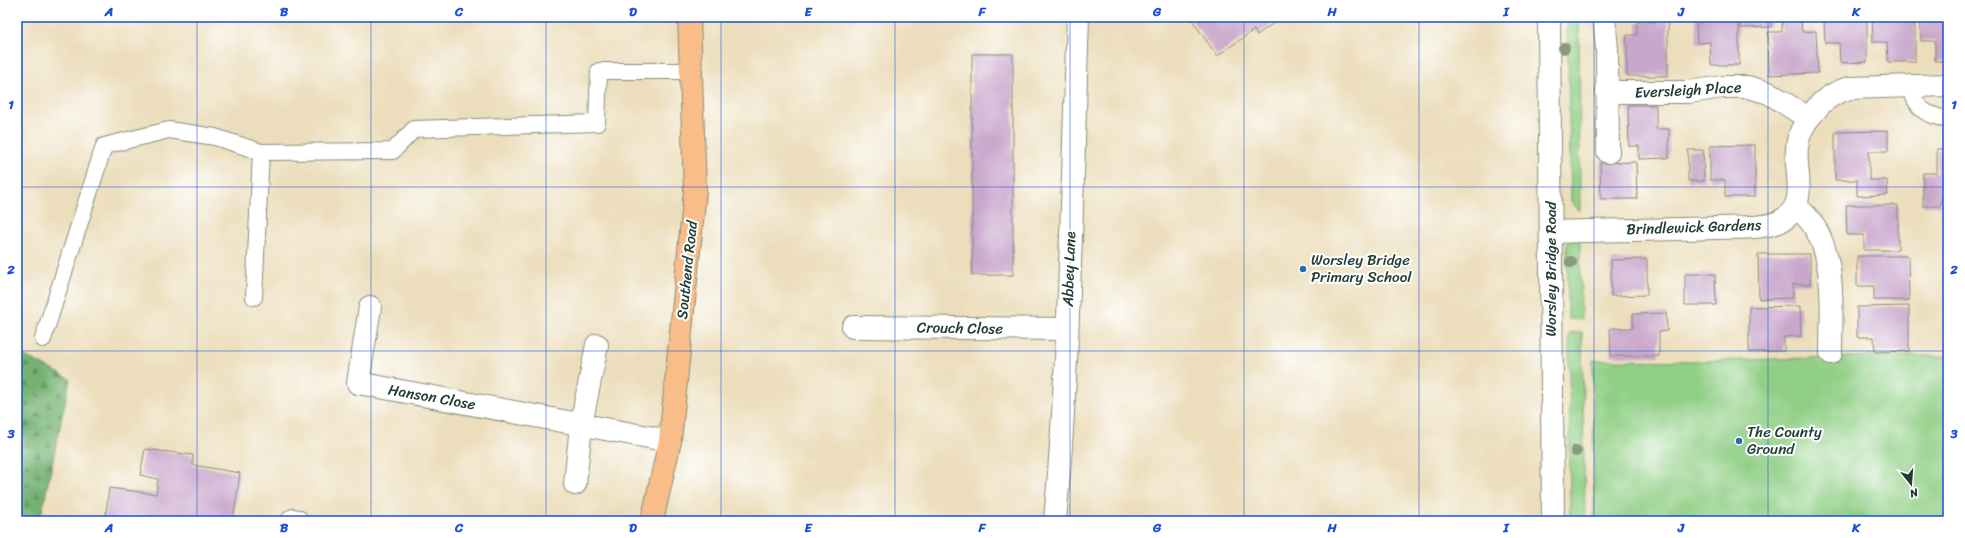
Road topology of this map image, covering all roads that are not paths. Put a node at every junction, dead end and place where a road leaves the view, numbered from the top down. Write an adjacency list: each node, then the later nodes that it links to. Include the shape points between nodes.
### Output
1 (689, 17): 5 (main road, Southend Road)
2 (1078, 17): 18 (street, Abbey Lane)
3 (1549, 17): 14 (street, Worsley Bridge Road)
4 (1604, 17): 8 (street)
5 (692, 71): 11 (lane, via 599,72 597,123 414,129 393,151); 23 (main road, Southend Road, via 695,192)
6 (1948, 85): 7 (street)
7 (1909, 86): 9 (street, via 1861,87 1839,91 1822,102); 10 (lane, via 1916,104 1921,109 1930,115)
8 (1607, 92): 9 (street, Eversleigh Place, via 1689,92 1723,87 1748,87 1769,93); 12 (street)
9 (1808, 118): 13 (street, via 1797,147 1799,190)
10 (1948, 120)
11 (261, 152): 15 (lane); 19 (lane, via 215,137 169,130 104,146)
12 (1608, 152)
13 (1795, 206): 14 (street, Brindlewick Gardens, via 1785,218 1767,225); 21 (street, via 1810,219 1826,251 1830,274)
14 (1552, 232): 27 (street, Worsley Bridge Road)
15 (254, 297)
16 (370, 307): 22 (street, Hanson Close, via 358,383)
17 (853, 327): 18 (street, Crouch Close)
18 (1067, 329): 26 (street, Abbey Lane)
19 (43, 338)
20 (597, 345): 22 (street)
21 (1831, 353)
22 (581, 425): 23 (street, Hanson Close); 24 (street)
23 (670, 441): 25 (main road, Southend Road)
24 (575, 484)
25 (652, 521)
26 (1055, 521)
27 (1553, 521)

